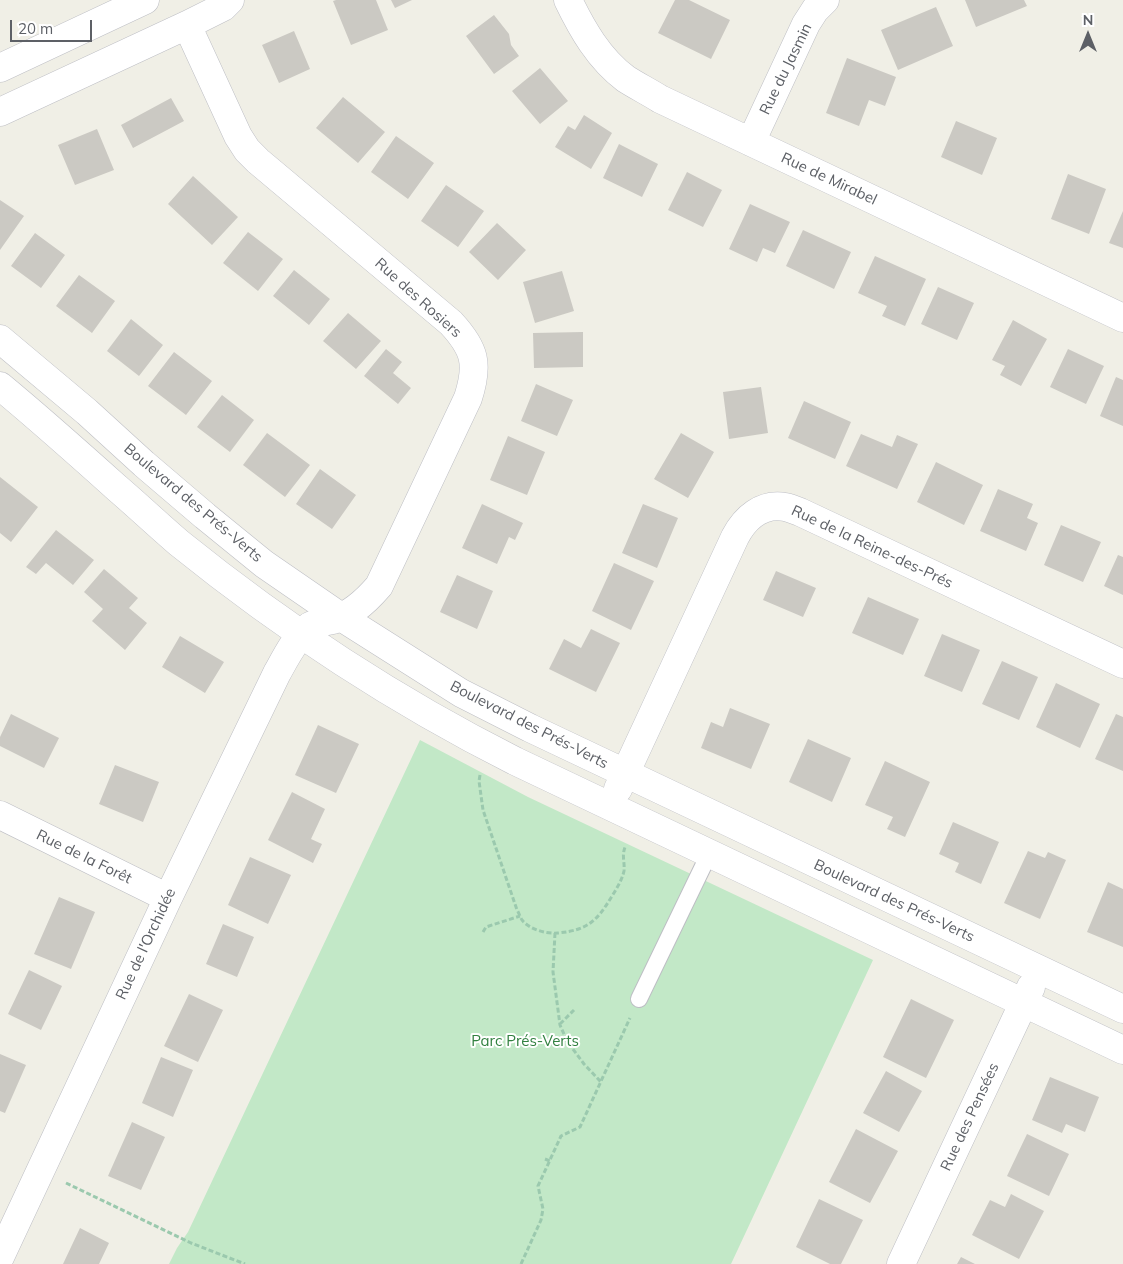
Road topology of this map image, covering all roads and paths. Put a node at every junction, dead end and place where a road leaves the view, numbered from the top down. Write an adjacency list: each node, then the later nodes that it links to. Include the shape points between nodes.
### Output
1 (145, 0): 6 (street)
2 (230, 0): 5 (street, via 223,7)
3 (568, 0): 8 (street, Rue de Mirabel, via 598,51 626,78 660,99)
4 (825, 0): 8 (street, Rue du Jasmin, via 806,24)
5 (187, 25): 7 (street); 12 (street, Rue des Rosiers, via 247,150 451,323 471,350 473,382 468,398 379,586 370,597)
6 (0, 68)
7 (0, 112)
8 (751, 142): 9 (street, Rue de Mirabel)
9 (1123, 318)
10 (0, 339): 12 (street, Boulevard des Prés-Verts, via 204,516 264,564)
11 (0, 386): 13 (street, via 178,542)
12 (341, 617): 13 (street, Rue des Rosiers, via 310,626); 16 (street, Boulevard des Prés-Verts, via 460,693)
13 (302, 635): 17 (street, via 442,723); 21 (street, Rue de l'Orchidée, via 277,673)
14 (1123, 664): 16 (street, Rue de la Reine-des-Prés, via 800,512 784,506 770,507 747,518 735,537)
15 (481, 769): 22 (path, via 483,810)
16 (625, 773): 17 (street, Rue de la Reine-des-Prés); 25 (street, Boulevard des Prés-Verts)
17 (609, 807): 20 (street)
18 (0, 815): 21 (street, Rue de la Forêt)
19 (628, 840): 24 (path, via 623,851 620,883 604,910 586,926 573,932)
20 (709, 854): 26 (lane); 27 (street)
21 (168, 898): 36 (street, Rue de l'Orchidée)
22 (520, 916): 23 (path, via 486,927); 24 (path, via 532,928)
23 (483, 932)
24 (555, 933): 30 (path, via 553,972)
25 (1039, 969): 27 (street, Rue des Pensées); 28 (street, Boulevard des Prés-Verts)
26 (639, 999): 32 (path)
27 (1023, 1003): 31 (street); 39 (street, Rue des Pensées)
28 (1123, 1009)
29 (574, 1010): 30 (path)
30 (560, 1025): 32 (path, via 567,1041)
31 (1123, 1050)
32 (601, 1082): 34 (path, via 580,1127 561,1136)
33 (545, 1159): 34 (path)
34 (550, 1161): 38 (path, via 538,1186 543,1209 541,1220)
35 (59, 1179): 37 (path, via 191,1244)
36 (0, 1257)
37 (245, 1264)
38 (521, 1264)
39 (901, 1264)

